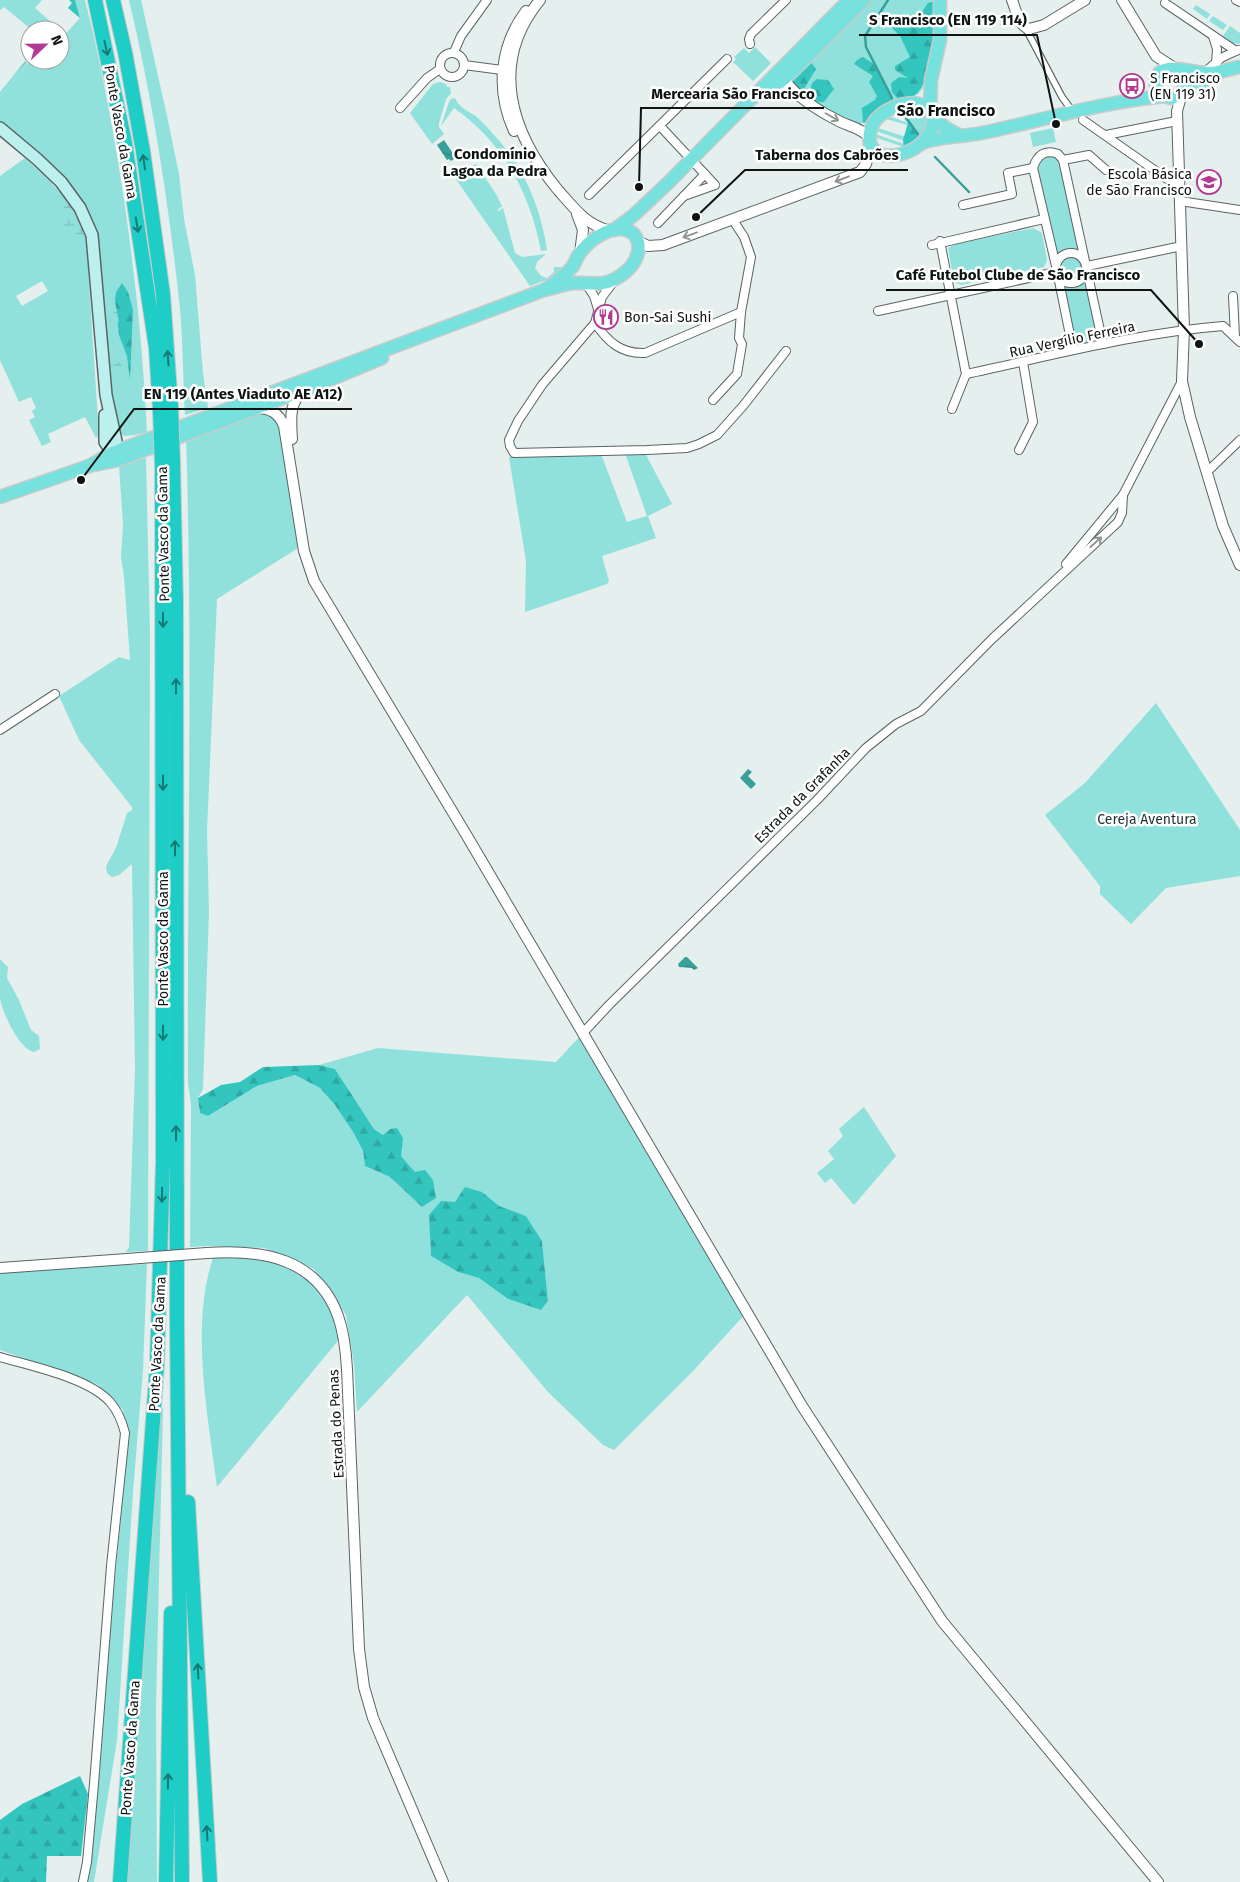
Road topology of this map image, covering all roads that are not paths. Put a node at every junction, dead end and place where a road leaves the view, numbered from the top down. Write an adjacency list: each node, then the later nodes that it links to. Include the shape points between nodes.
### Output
1 (95, 0): 102 (highway, Ponte Vasco da Gama, one-way to 102, via 125,144)
2 (112, 0): 102 (highway, Ponte Vasco da Gama, one-way to 2, via 163,294 143,151)
3 (487, 0): 20 (street, via 461,36)
4 (536, 0): 30 (street, via 516,25)
5 (540, 0): 22 (street, via 521,31)
6 (786, 0): 18 (street, via 751,34)
7 (940, 0): 34 (main road, via 940,40)
8 (1012, 0): 16 (street, via 1020,22)
9 (1085, 0): 15 (street)
10 (1122, 0): 21 (street)
11 (1236, 0): 13 (street)
12 (851, 2): 26 (main road); 33 (main road, via 830,34)
13 (1240, 2)
14 (1165, 3): 17 (street)
15 (1068, 5): 16 (street, via 1035,29)
16 (1026, 28): 44 (street, via 1062,97)
17 (1213, 36): 19 (street); 24 (street, via 1217,49)
18 (750, 44)
19 (1238, 50): 24 (street)
20 (454, 52): 25 (street, via 462,57); 28 (street, via 441,58)
21 (1156, 56): 29 (street); 32 (street)
22 (513, 59): 30 (street); 35 (street)
23 (727, 59): 46 (street)
24 (1216, 63): 31 (street)
25 (464, 65): 28 (street, via 460,75 453,77); 30 (street)
26 (784, 65): 33 (street); 39 (main road)
27 (1239, 66): 31 (main road); 36 (main road)
28 (440, 69): 42 (street, via 427,78)
29 (1178, 69): 31 (main road); 32 (main road, via 1168,68); 36 (main road, via 1186,82)
30 (502, 70): 35 (street); 54 (street, via 502,90 509,119 521,145)
31 (1204, 73)
32 (1157, 78): 38 (main road, via 1156,87); 40 (main road, via 1144,92)
33 (784, 79): 37 (street); 39 (main road)
34 (931, 80): 41 (main road); 43 (main road)
35 (510, 90): 54 (street, via 517,122)
36 (1183, 92): 38 (main road, via 1172,98); 45 (street)
37 (795, 93): 39 (street, via 772,92); 50 (street, one-way to 50, via 835,119 864,131)
38 (1165, 97): 40 (main road); 45 (street)
39 (754, 99): 52 (main road)
40 (1120, 103): 44 (main road)
41 (909, 104): 43 (main road, via 918,104); 50 (main road, via 882,114 871,126)
42 (400, 108)
43 (931, 111): 49 (main road, via 940,123); 51 (main road, via 934,121 930,134)
44 (1078, 116): 48 (street); 49 (main road)
45 (1177, 116): 48 (street); 58 (street)
46 (660, 126): 52 (street); 60 (street)
47 (0, 128): 98 (main road, via 61,182 87,221 92,235)
48 (1106, 135): 58 (street)
49 (960, 136): 51 (main road, via 934,138)
50 (870, 141): 51 (main road, via 877,152 885,156 896,156); 67 (street, one-way to 67, via 866,164 860,172)
51 (922, 143)
52 (692, 160): 57 (street); 64 (main road)
53 (1064, 160): 55 (street, via 1058,154 1046,152 1035,160); 56 (street, via 1089,155); 75 (street)
54 (538, 164): 63 (street)
55 (1032, 168): 62 (street, via 1008,173 1012,194); 66 (street)
56 (1106, 170)
57 (705, 174): 59 (street); 59 (street, via 715,185)
58 (1179, 185): 61 (street)
59 (684, 196): 68 (street)
60 (587, 198)
61 (1180, 201): 65 (street); 73 (street)
62 (963, 205)
63 (573, 207): 69 (street, via 588,222); 74 (street, via 583,230)
64 (644, 207): 69 (main road); 70 (main road, via 636,218)
65 (1240, 210)
66 (1044, 219): 71 (street); 76 (street)
67 (733, 220): 70 (street, one-way to 70, via 663,246 648,246); 84 (street, via 751,257)
68 (658, 223)
69 (612, 231): 70 (main road, via 626,231); 74 (main road, via 597,237)
70 (636, 238): 77 (main road, via 637,259)
71 (940, 241): 72 (street); 80 (street)
72 (932, 245)
73 (1182, 246): 75 (street); 87 (street)
74 (578, 258): 78 (main road, via 577,274); 79 (main road, via 560,280)
75 (1086, 266): 76 (street, via 1082,280 1072,284 1062,280); 76 (street, via 1078,254 1068,253 1060,258); 89 (street)
76 (1057, 271): 80 (street); 90 (street)
77 (615, 279): 78 (main road, via 603,284); 82 (street, via 602,297)
78 (586, 283): 79 (main road); 82 (street)
79 (544, 290): 85 (main road)
80 (951, 295): 83 (street); 94 (street)
81 (1233, 296): 88 (street)
82 (598, 310): 86 (street)
83 (878, 311)
84 (741, 312): 86 (street, via 645,353 630,352 613,345); 100 (street, via 739,338 742,344 737,374)
85 (457, 323): 92 (main road); 96 (main road)
86 (595, 323): 91 (street, via 542,385 518,421 509,440 514,453 647,450 687,448 699,444 717,434)
87 (1184, 329): 88 (street, Rua Vergílio Ferreira, via 1223,326); 89 (street, Rua Vergílio Ferreira); 95 (street)
88 (1237, 340)
89 (1103, 344): 90 (street, Rua Vergílio Ferreira)
90 (1073, 350): 93 (street, Rua Vergílio Ferreira)
91 (786, 351)
92 (353, 361): 97 (main road); 99 (street, via 292,389)
93 (1022, 362): 94 (street, Rua Vergílio Ferreira); 109 (street, via 1033,422)
94 (966, 374): 103 (street)
95 (1182, 381): 112 (street); 114 (street, Estrada da Grafanha)
96 (312, 387): 99 (main road); 104 (street, via 297,396)
97 (267, 394): 99 (street); 107 (main road)
98 (106, 395): 105 (main road); 110 (main road, via 106,442)
99 (285, 397): 101 (main road); 104 (street); 106 (street, via 281,411)
100 (713, 400)
101 (255, 408): 106 (street, via 272,411); 110 (main road)
102 (165, 409): 111 (highway, Ponte Vasco da Gama, bridge)
103 (952, 409)
104 (292, 416): 113 (street)
105 (112, 426): 107 (main road, via 124,440); 110 (main road, via 116,441)
106 (284, 426): 113 (street)
107 (146, 440): 110 (main road)
108 (1240, 440): 112 (street)
109 (1019, 450)
110 (114, 457): 115 (main road)
111 (168, 464): 122 (highway, Ponte Vasco da Gama, one-way to 111, via 176,595); 125 (highway, Ponte Vasco da Gama, one-way to 125, via 161,1267 153,1437)
112 (1207, 472): 116 (street, via 1223,526)
113 (295, 485): 120 (street, via 304,551 314,581)
114 (1123, 495): 117 (street, Estrada da Grafanha); 117 (street, Estrada da Grafanha, one-way to 114, via 1118,522)
115 (0, 497)
116 (1240, 565)
117 (1047, 586): 120 (street, Estrada da Grafanha, via 921,711 896,724 866,748)
118 (56, 694): 119 (street)
119 (0, 730)
120 (583, 1034): 130 (street, via 802,1406 942,1621)
121 (0, 1268): 129 (street, Estrada do Penas, bridge, via 254,1252 287,1261 302,1269 328,1296 338,1315 345,1344 359,1648 364,1687 372,1718)
122 (177, 1322): 126 (highway, Ponte Vasco da Gama, one-way to 122); 127 (highway, Ponte Vasco da Gama); 128 (highway, Ponte Vasco da Gama, one-way to 122)
123 (0, 1356): 124 (street, via 100,1392 120,1416 125,1433)
124 (83, 1882)
125 (120, 1882)
126 (166, 1882)
127 (182, 1882)
128 (210, 1882)
129 (443, 1882)
130 (1158, 1882)

